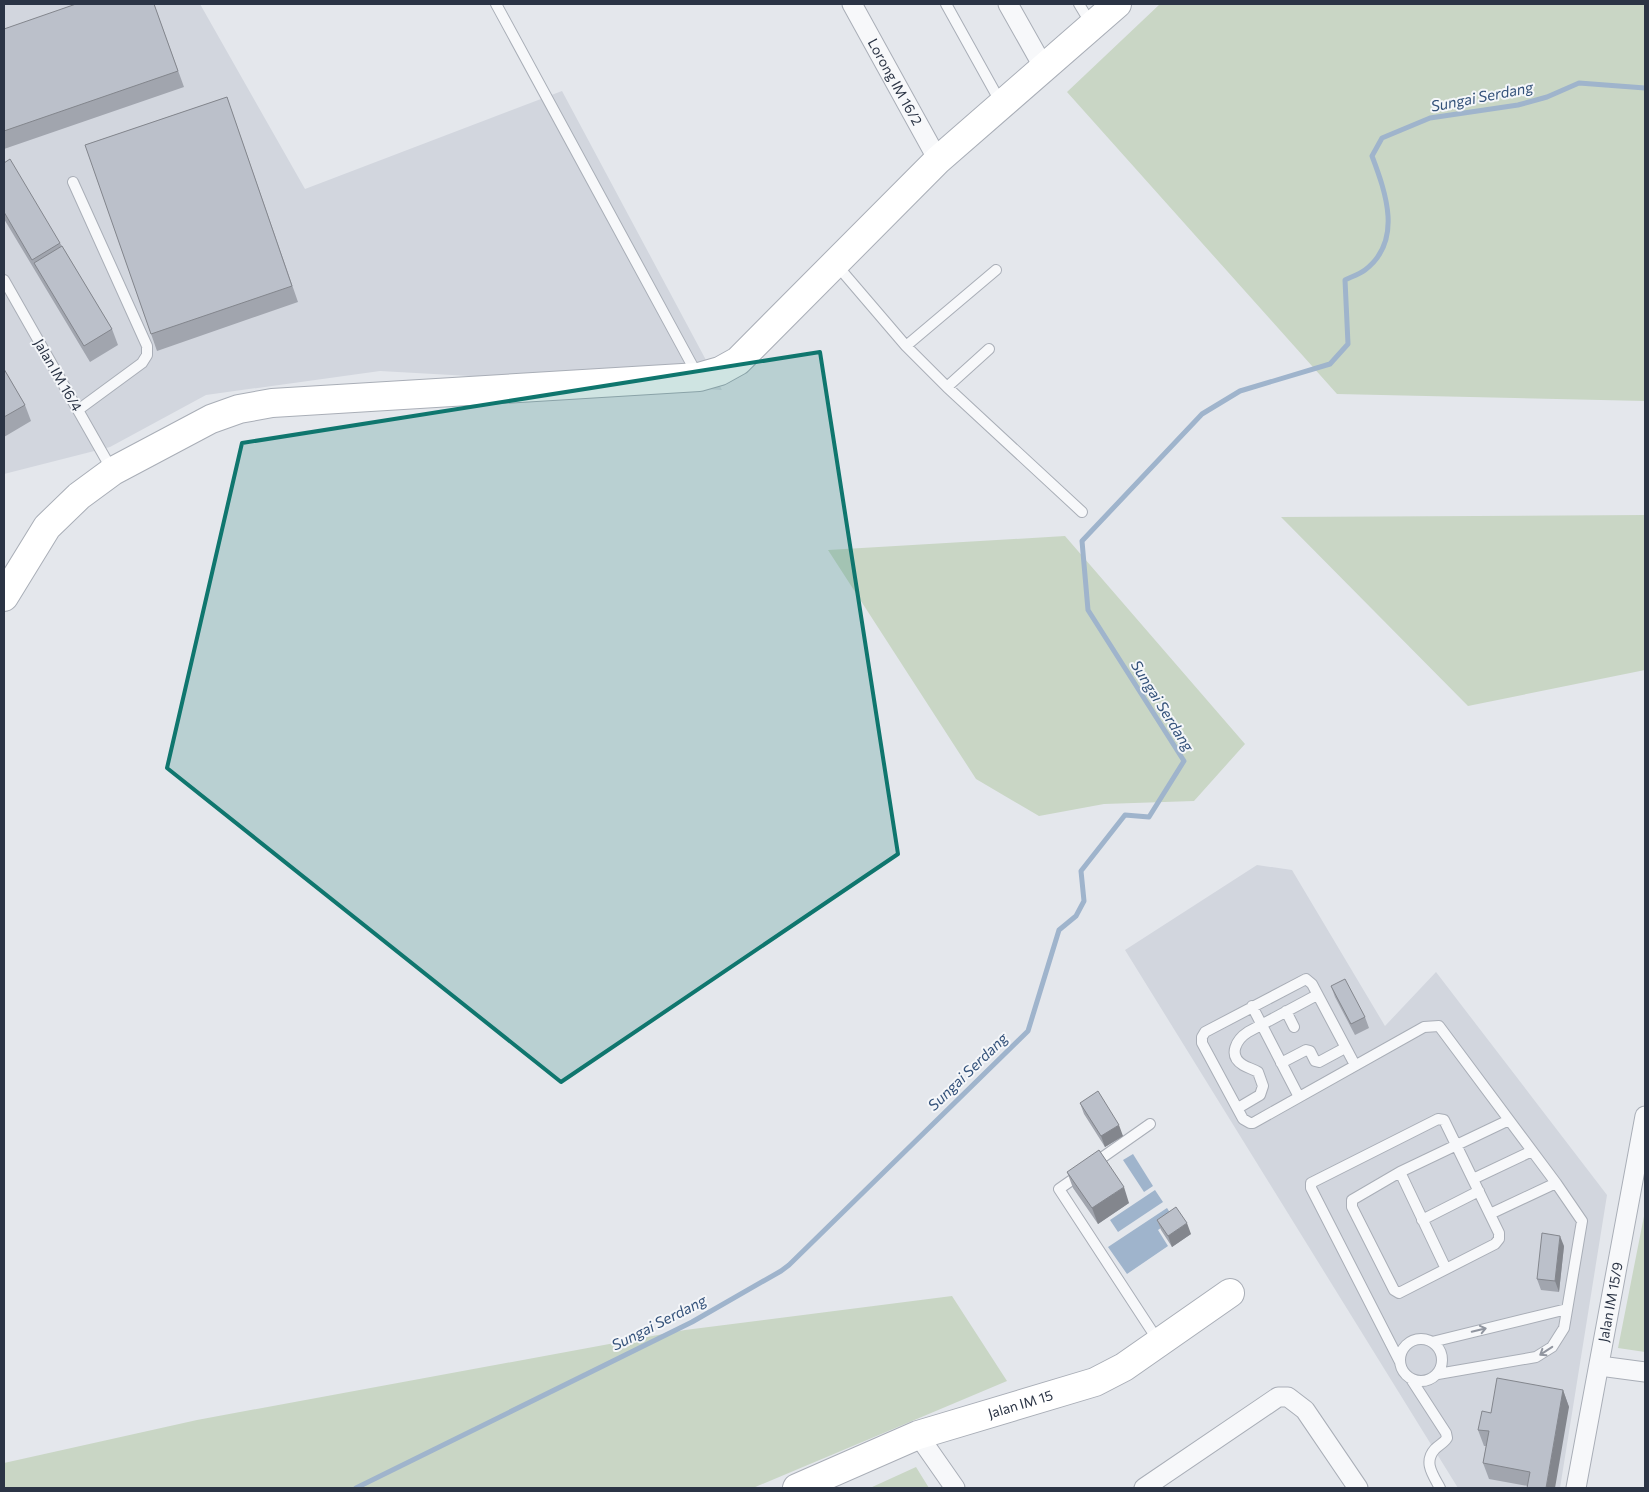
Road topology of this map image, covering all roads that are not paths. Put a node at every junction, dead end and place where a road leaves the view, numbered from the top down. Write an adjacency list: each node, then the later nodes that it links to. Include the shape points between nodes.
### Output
1 (496, 4): 16 (lane)
2 (852, 4): 9 (street, Lorong IM 16/2)
3 (946, 4): 8 (lane)
4 (1008, 4): 7 (street)
5 (1117, 4): 6 (street)
6 (1085, 14): 7 (street)
7 (1044, 68): 8 (street)
8 (1002, 104): 9 (street)
9 (938, 160): 11 (street)
10 (73, 182): 18 (lane, via 147,346 142,363)
11 (835, 263): 14 (lane); 16 (street, via 738,361)
12 (996, 270): 14 (lane)
13 (4, 280): 18 (lane, Jalan IM 16/4)
14 (906, 346): 17 (lane)
15 (989, 349): 17 (lane)
16 (699, 377): 19 (street, via 272,404 239,409)
17 (947, 387): 20 (lane)
18 (78, 410): 19 (lane, Jalan IM 16/4)
19 (113, 471): 21 (street, via 47,526)
20 (1082, 512)
21 (4, 597)
22 (1317, 995): 23 (lane, via 1310,981 1302,979); 24 (lane); 27 (lane)
23 (1252, 1006): 25 (lane); 31 (lane, via 1205,1032 1202,1037 1202,1043)
24 (1286, 1011): 25 (lane); 26 (lane)
25 (1261, 1025): 28 (lane); 31 (lane, via 1242,1036 1236,1044 1237,1059 1258,1072 1263,1086 1260,1095)
26 (1294, 1027)
27 (1345, 1048): 28 (lane, via 1319,1062 1306,1050); 29 (lane)
28 (1281, 1063): 30 (lane)
29 (1355, 1065): 30 (lane); 33 (lane, via 1424,1027 1439,1026)
30 (1299, 1097): 31 (lane, via 1253,1123 1244,1119)
31 (1238, 1108)
32 (1645, 1116): 49 (street, Jalan IM 15/9)
33 (1508, 1120): 35 (lane); 36 (lane)
34 (1150, 1124): 47 (lane, via 1059,1189)
35 (1456, 1144): 37 (lane); 38 (lane); 48 (lane, via 1441,1118 1311,1183)
36 (1532, 1151): 38 (lane); 39 (lane)
37 (1400, 1172): 42 (lane); 43 (lane, via 1355,1196 1352,1206 1396,1293)
38 (1473, 1179): 40 (lane)
39 (1556, 1183): 41 (lane); 45 (lane, via 1582,1221)
40 (1479, 1191): 41 (lane); 42 (lane)
41 (1490, 1214): 43 (lane, via 1499,1233 1497,1242)
42 (1422, 1220): 43 (lane)
43 (1446, 1269)
44 (1230, 1293): 47 (street, Jalan IM 15)
45 (1566, 1309): 46 (lane, one-way to 45); 51 (lane, one-way to 51, via 1562,1332 1552,1347 1536,1356)
46 (1432, 1342): 48 (lane, via 1419,1339 1407,1344 1400,1355); 51 (lane, via 1442,1360)
47 (1160, 1343): 53 (street, Jalan IM 15, via 1095,1382)
48 (1400, 1362): 52 (lane)
49 (1600, 1366): 50 (street); 59 (street, Jalan IM 15/9)
50 (1645, 1372)
51 (1438, 1374): 52 (lane, via 1422,1382)
52 (1411, 1379): 58 (lane, via 1446,1433 1447,1438 1436,1448 1428,1463)
53 (918, 1434): 54 (street, Jalan IM 15); 55 (street)
54 (797, 1488)
55 (954, 1488)
56 (1144, 1488): 57 (street, via 1278,1397 1288,1397 1305,1410)
57 (1358, 1488)
58 (1440, 1488)
59 (1576, 1488)

